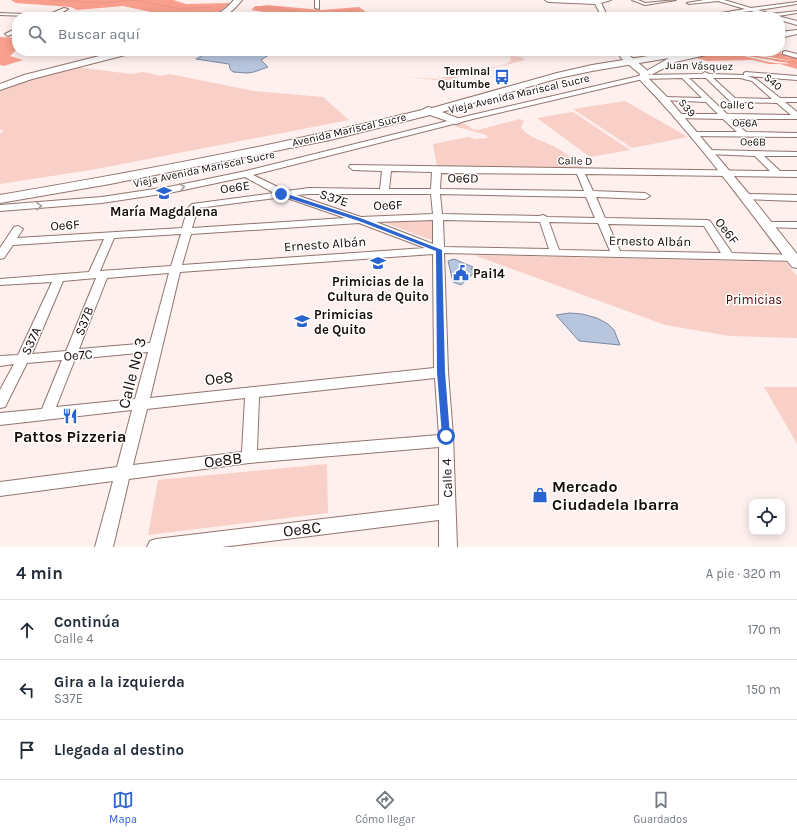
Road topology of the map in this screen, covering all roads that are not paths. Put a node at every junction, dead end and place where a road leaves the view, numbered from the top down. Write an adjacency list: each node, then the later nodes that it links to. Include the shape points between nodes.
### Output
1 (238, 0): 19 (main road)
2 (246, 0): 20 (main road)
3 (317, 0): 15 (street)
4 (548, 0): 5 (street)
5 (592, 0): 6 (street); 21 (street); 22 (street)
6 (608, 0)
7 (634, 0): 8 (street, via 645,4)
8 (674, 0)
9 (718, 0): 12 (street); 13 (street)
10 (751, 3): 13 (street)
11 (797, 3): 17 (street)
12 (689, 4)
13 (735, 5): 14 (street); 17 (street)
14 (720, 7)
15 (317, 8)
16 (66, 9): 18 (street)
17 (751, 10): 23 (street); 24 (street)
18 (59, 12)
19 (226, 12)
20 (234, 12)
21 (597, 12)
22 (601, 12)
23 (736, 12)
24 (758, 12)
25 (797, 12): 27 (street)
26 (0, 14): 28 (street)
27 (785, 14)
28 (12, 15)
29 (785, 19): 30 (street)
30 (797, 23)
31 (12, 32): 33 (street)
32 (797, 32): 34 (main road)
33 (8, 34)
34 (785, 34)
35 (797, 36): 36 (main road)
36 (785, 37)
37 (786, 53): 42 (street)
38 (94, 56): 48 (main road)
39 (110, 56): 50 (main road, via 28,77)
40 (627, 56): 44 (street, S39); 57 (main road, Avenida Mariscal Sucre)
41 (690, 56): 44 (main road, via 666,63)
42 (797, 56)
43 (696, 70): 44 (street, Juan Vásquez); 46 (street); 49 (street, Juan Vásquez)
44 (646, 74): 45 (street, Juan Vásquez); 51 (street, S39, via 646,83); 61 (street, Vieja Avenida Mariscal Sucre)
45 (683, 76): 46 (street, Juan Vásquez); 52 (street)
46 (708, 76): 47 (street, Juan Vásquez, via 740,76); 53 (street)
47 (754, 80): 54 (street, S40)
48 (0, 81)
49 (795, 81)
50 (0, 87)
51 (664, 99): 52 (street); 58 (street, S39)
52 (707, 100): 56 (street)
53 (733, 100): 54 (street); 56 (street, via 740,106)
54 (778, 100): 55 (street); 60 (street, S40)
55 (797, 100)
56 (714, 106): 59 (street)
57 (428, 109): 61 (main road); 78 (main road, Avenida Mariscal Sucre, via 151,166); 85 (main road, Avenida Mariscal Sucre, via 330,136 70,188)
58 (678, 116): 59 (street, Calle C); 62 (street, S39)
59 (724, 116): 60 (street, Calle C); 63 (street)
60 (797, 117)
61 (456, 121): 73 (street, Vieja Avenida Mariscal Sucre)
62 (693, 134): 63 (street, Oe6A); 65 (street, S39)
63 (744, 134): 64 (street, Oe6A)
64 (797, 135)
65 (708, 152): 66 (street, Oe6B); 72 (street, S39)
66 (757, 153): 67 (street, Oe6B); 74 (street)
67 (797, 154)
68 (353, 167): 69 (street, Calle D)
69 (387, 168): 70 (street, Calle D); 79 (street)
70 (437, 170): 76 (street, Calle D); 77 (street, Calle 4)
71 (580, 172): 72 (street, Calle D); 76 (street, Calle D); 81 (street)
72 (725, 173): 74 (street, Calle D); 83 (street, S39)
73 (246, 174): 80 (street, S37E); 86 (street, Vieja Avenida Mariscal Sucre, one-way to 73, via 102,200)
74 (778, 174): 75 (street, Calle D)
75 (797, 174)
76 (529, 182): 77 (street, Oe6D); 81 (street, Oe6D)
77 (436, 191): 79 (street, Oe6D); 88 (street, Calle 4)
78 (0, 192)
79 (384, 192): 80 (street, Oe6D, via 309,191)
80 (281, 194): 87 (street, Oe6E, via 198,205); 90 (street, S37E)
81 (588, 194): 82 (street, Oe6D); 91 (street)
82 (645, 196)
83 (745, 197): 84 (street); 92 (street, S39)
84 (797, 198)
85 (0, 199)
86 (0, 208)
87 (192, 208): 95 (street, Calle No 3)
88 (438, 217): 89 (street, Oe6F); 90 (street, Oe6F); 98 (street, Calle 4)
89 (543, 218): 91 (street, Oe6F); 99 (street)
90 (361, 220): 95 (street, Oe6F); 98 (street, S37E)
91 (600, 220): 100 (street); 102 (street, Oe6F, via 707,223)
92 (768, 224): 93 (street); 103 (street, S39)
93 (797, 225)
94 (18, 229): 97 (street)
95 (187, 232): 96 (street, Oe6F); 104 (street, Calle No 3)
96 (110, 236): 97 (street, Oe6F); 105 (street, S37B)
97 (8, 242): 101 (street)
98 (439, 250): 99 (street, Ernesto Albán); 104 (street, Ernesto Albán); 112 (street, Calle 4)
99 (555, 252): 100 (street, Ernesto Albán)
100 (616, 255): 102 (street, Ernesto Albán)
101 (0, 256)
102 (728, 256): 103 (street, Ernesto Albán)
103 (796, 260)
104 (176, 269): 105 (street, Ernesto Albán); 108 (street, Calle No 3)
105 (98, 275): 106 (street, Ernesto Albán); 109 (street, S37B)
106 (59, 278): 107 (street, Ernesto Albán); 110 (street, S37A)
107 (0, 282)
108 (156, 347): 109 (street, Oe7C); 115 (street, Calle No 3)
109 (71, 356): 110 (street, Oe7C); 116 (street, S37B)
110 (23, 359): 111 (street, Oe7C); 114 (street, S37A)
111 (0, 361)
112 (441, 372): 113 (street, Oe8); 118 (street, Calle 4)
113 (252, 391): 115 (street, Oe8); 119 (street)
114 (0, 403)
115 (142, 404): 116 (street, Oe8); 120 (street, Calle No 3)
116 (47, 413): 117 (street, Oe8)
117 (0, 419)
118 (446, 440): 119 (street, Oe8B); 122 (street, Calle 4)
119 (249, 457): 120 (street, Oe8B)
120 (124, 473): 121 (street, Oe8B); 123 (street, Calle No 3)
121 (0, 489)
122 (448, 511): 124 (street, Oe8C); 125 (street, Calle 4)
123 (104, 547)
124 (156, 547)
125 (448, 547)

